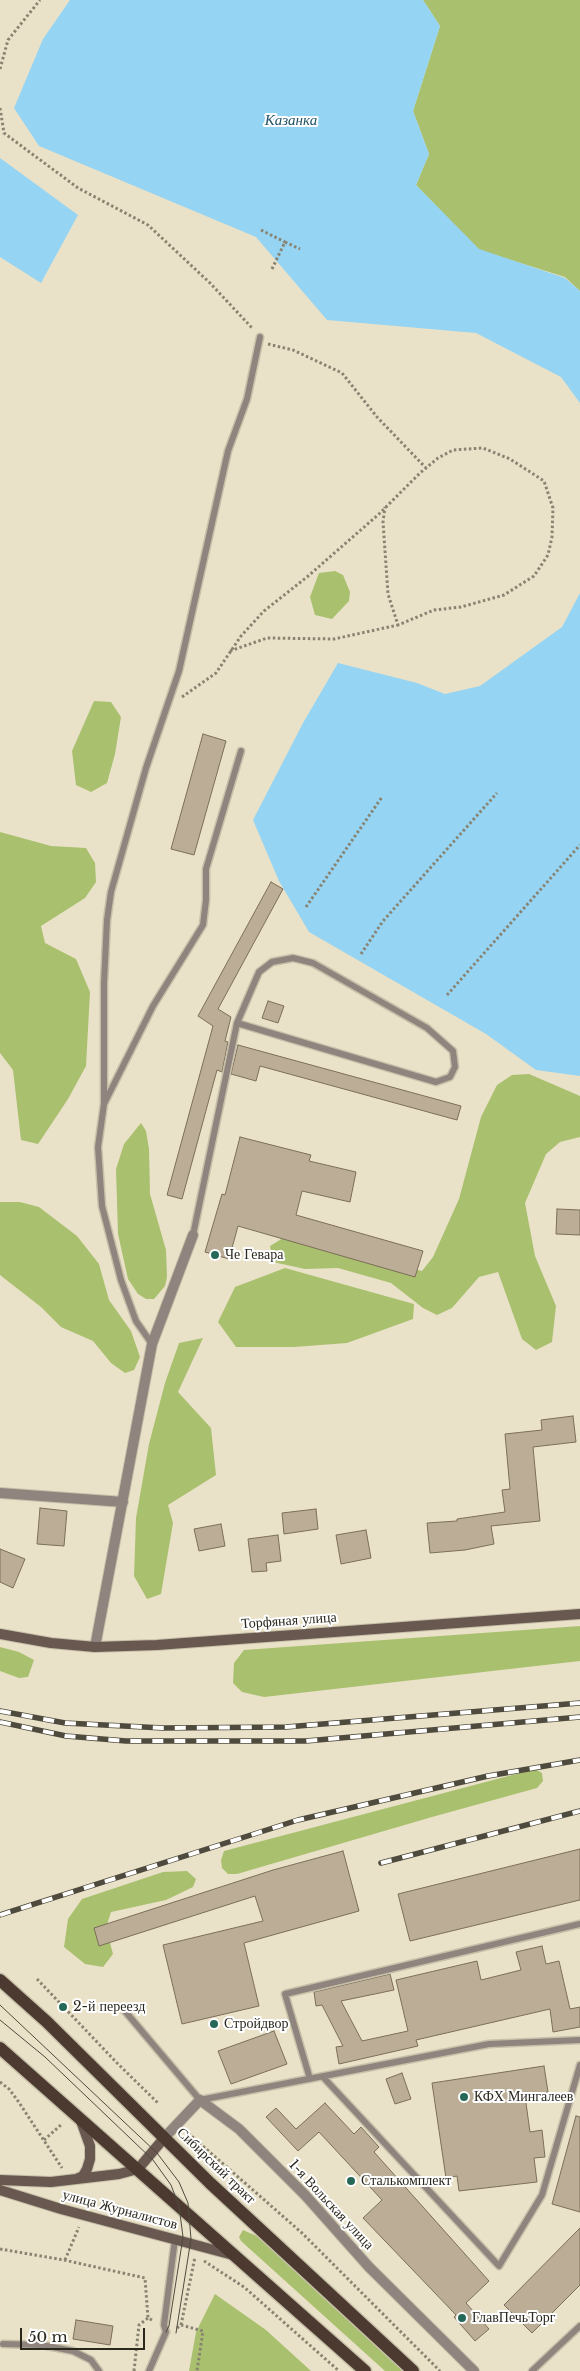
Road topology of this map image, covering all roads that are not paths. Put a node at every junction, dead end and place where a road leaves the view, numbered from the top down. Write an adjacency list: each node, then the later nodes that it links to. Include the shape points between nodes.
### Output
1 (260, 337): 4 (lane, via 247,399 228,451 179,671 111,892 106,920)
2 (240, 751): 4 (lane, via 206,869 203,925 153,1006)
3 (237, 1022): 3 (lane, via 436,1082 450,1076 455,1067 453,1052 427,1028 313,963 293,958 272,962 259,972); 5 (lane)
4 (104, 1104): 6 (lane, via 98,1147 102,1206 121,1280 133,1312)
5 (193, 1235): 6 (street)
6 (152, 1344): 8 (street)
7 (0, 1493): 8 (street)
8 (123, 1502): 11 (street)
9 (580, 1614): 11 (street, Торфяная улица)
10 (0, 1634): 11 (street, Торфяная улица)
11 (95, 1647)
12 (580, 1924): 19 (lane, via 284,1994)
13 (0, 1980): 22 (main road, Сибирский тракт)
14 (124, 2010): 20 (lane)
15 (580, 2040): 18 (lane, via 489,2044)
16 (0, 2048): 21 (main road)
17 (580, 2065): 18 (lane, via 542,2195 499,2266)
18 (323, 2077): 19 (lane)
19 (310, 2079): 20 (lane)
20 (200, 2100): 22 (street); 35 (street, 1-я Вольская улица, via 239,2129 305,2195 369,2267)
21 (80, 2118): 23 (main road); 25 (street, via 90,2146 90,2159 83,2176)
22 (165, 2136): 23 (street); 34 (main road, Сибирский тракт, via 210,2183)
23 (138, 2169): 25 (street); 28 (main road)
24 (0, 2180): 25 (street)
25 (73, 2180)
26 (0, 2190): 27 (street, улица Журналистов, via 61,2210)
27 (175, 2239): 28 (street, улица Журналистов); 32 (lane, via 164,2325 166,2332)
28 (233, 2255): 33 (main road)
29 (580, 2326): 36 (lane)
30 (3, 2344): 31 (lane, via 42,2345 73,2351 91,2360)
31 (99, 2371)
32 (149, 2371)
33 (365, 2371)
34 (413, 2371)
35 (474, 2371)
36 (532, 2371)

